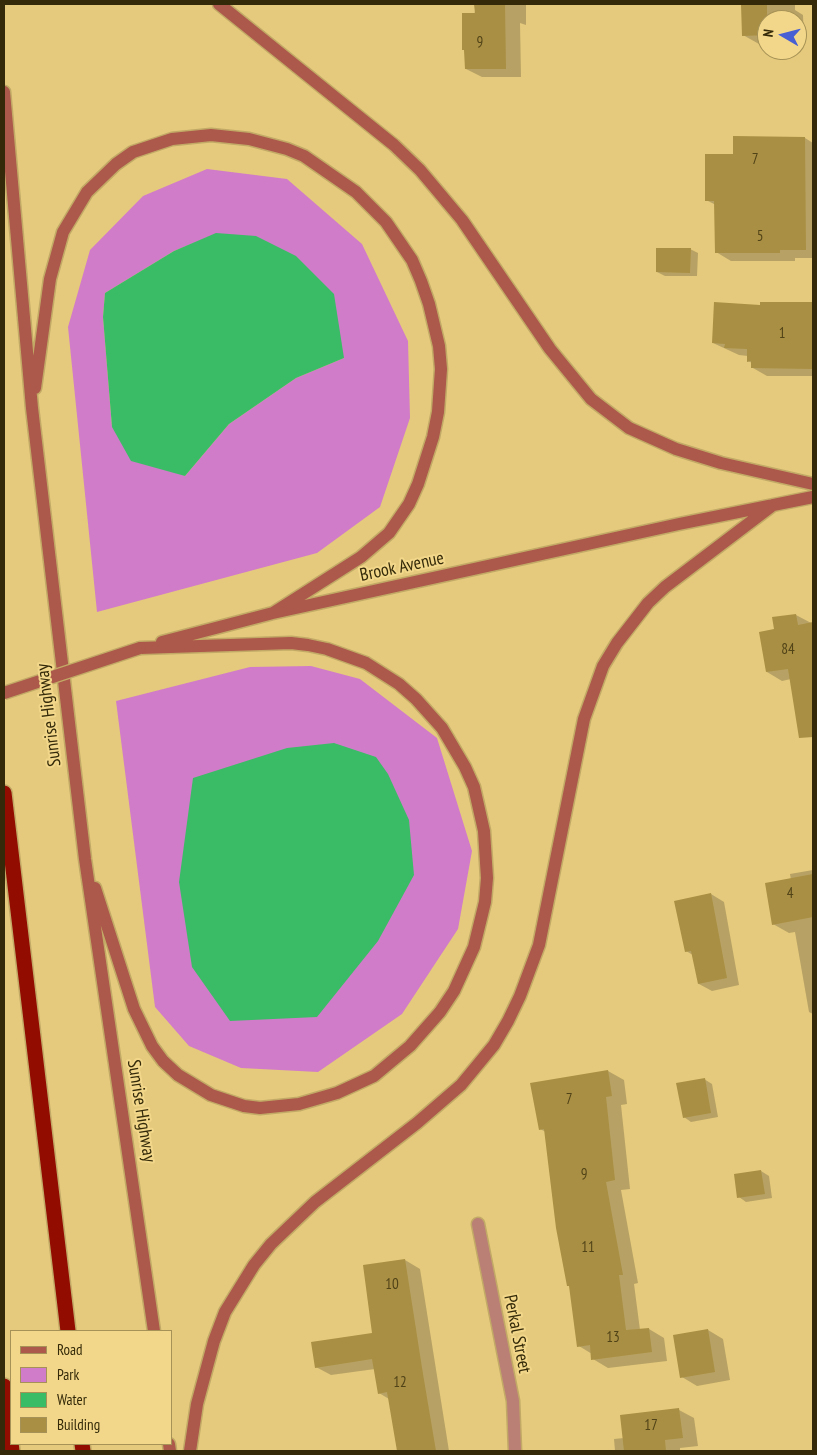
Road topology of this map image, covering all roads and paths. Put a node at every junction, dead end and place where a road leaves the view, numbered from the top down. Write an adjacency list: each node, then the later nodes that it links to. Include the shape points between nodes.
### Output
1 (218, 4): 4 (main road, via 394,145 420,170 462,220 550,349 591,399 629,428 676,449)
2 (4, 92): 3 (main road, Sunrise Highway)
3 (32, 408): 7 (main road, via 56,254 74,211 87,192 133,152 172,139 230,136 287,149 322,167 356,192 386,222 412,260 429,304 441,369 433,438 409,504 389,533 362,557); 11 (main road, Sunrise Highway)
4 (813, 484)
5 (813, 497): 6 (main road, Brook Avenue)
6 (773, 505): 7 (main road, Brook Avenue); 17 (main road, via 665,587 616,643 599,675 584,719 539,945 508,1021 494,1045 461,1085 315,1202 254,1265 225,1312 214,1341)
7 (273, 613): 8 (main road, Brook Avenue)
8 (140, 648): 9 (main road, Brook Avenue, bridge); 11 (main road, via 308,645 366,663 399,684 442,728 474,787 486,854 485,902 480,925 454,991 426,1029 374,1076 338,1093 292,1105 244,1106 211,1095 178,1075 152,1046 134,1009)
9 (4, 693)
10 (4, 793): 13 (highway)
11 (85, 859): 14 (main road, Sunrise Highway)
12 (478, 1224): 18 (street, Perkal Street, via 513,1401)
13 (68, 1330)
14 (154, 1330)
15 (4, 1386): 16 (highway)
16 (10, 1435)
17 (190, 1451)
18 (514, 1451)

